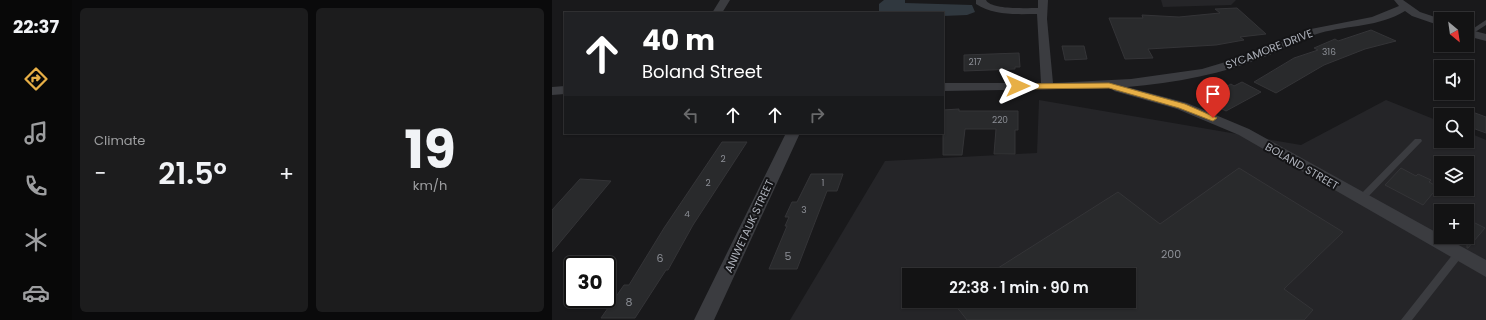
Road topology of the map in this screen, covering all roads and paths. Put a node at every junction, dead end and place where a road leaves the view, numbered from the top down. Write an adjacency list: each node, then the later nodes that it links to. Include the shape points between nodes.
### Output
1 (725, 0): 5 (street)
2 (981, 0): 4 (street, via 986,8 994,10)
3 (1401, 4): 6 (street, SYCAMORE DRIVE, via 1397,13); 7 (street)
4 (1043, 5): 13 (street)
5 (718, 12)
6 (1380, 18): 7 (street, SYCAMORE DRIVE); 14 (street, SYCAMORE DRIVE, via 1314,31 1243,61 1207,71)
7 (1429, 19): 8 (street)
8 (1434, 21)
9 (1486, 22): 10 (lane)
10 (1474, 29)
11 (1474, 35): 12 (street)
12 (1486, 38)
13 (1047, 86): 14 (street, SYCAMORE DRIVE); 15 (street, SYCAMORE DRIVE)
14 (1109, 86): 20 (street, BOLAND STREET, via 1175,104 1244,132)
15 (944, 87)
16 (552, 90): 17 (street)
17 (564, 90)
18 (793, 134): 23 (street, ANIWETAUK STREET)
19 (1418, 141): 20 (lane)
20 (1361, 200): 21 (street, BOLAND STREET)
21 (1459, 253): 22 (street, BOLAND STREET); 24 (lane)
22 (1486, 269)
23 (704, 320)
24 (1406, 320)

